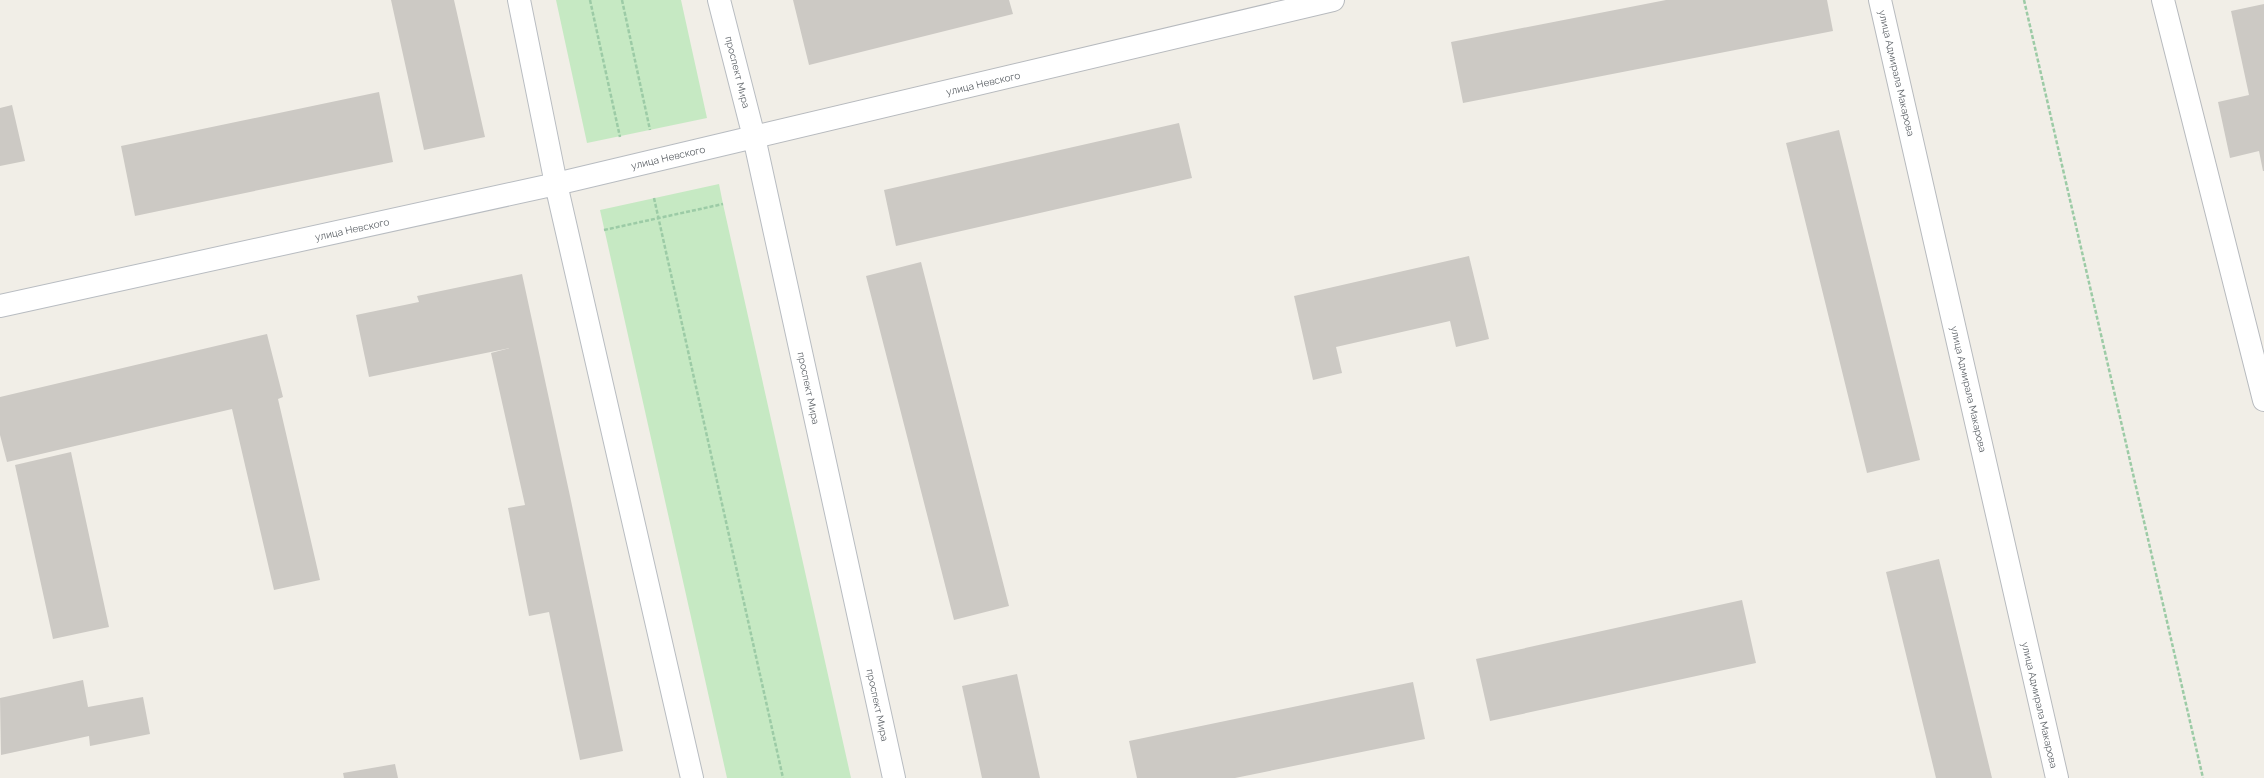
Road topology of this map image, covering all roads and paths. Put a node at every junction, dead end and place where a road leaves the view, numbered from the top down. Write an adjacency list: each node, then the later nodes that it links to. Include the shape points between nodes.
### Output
1 (519, 0): 12 (main road)
2 (590, 0): 10 (path)
3 (622, 0): 9 (path)
4 (719, 0): 11 (main road, проспект Мира)
5 (1333, 0): 11 (main road, улица Невского)
6 (1880, 0): 22 (main road, улица Адмирала Макарова)
7 (2024, 0): 23 (path)
8 (2163, 0): 18 (main road)
9 (650, 130)
10 (620, 137)
11 (754, 137): 12 (main road, улица Невского); 21 (main road, проспект Мира)
12 (556, 184): 17 (main road, улица Невского); 19 (main road)
13 (654, 198): 15 (path)
14 (723, 204): 15 (path)
15 (657, 218): 16 (path); 20 (path)
16 (604, 230)
17 (0, 306)
18 (2264, 400)
19 (692, 778)
20 (783, 778)
21 (894, 778)
22 (2057, 778)
23 (2203, 778)

